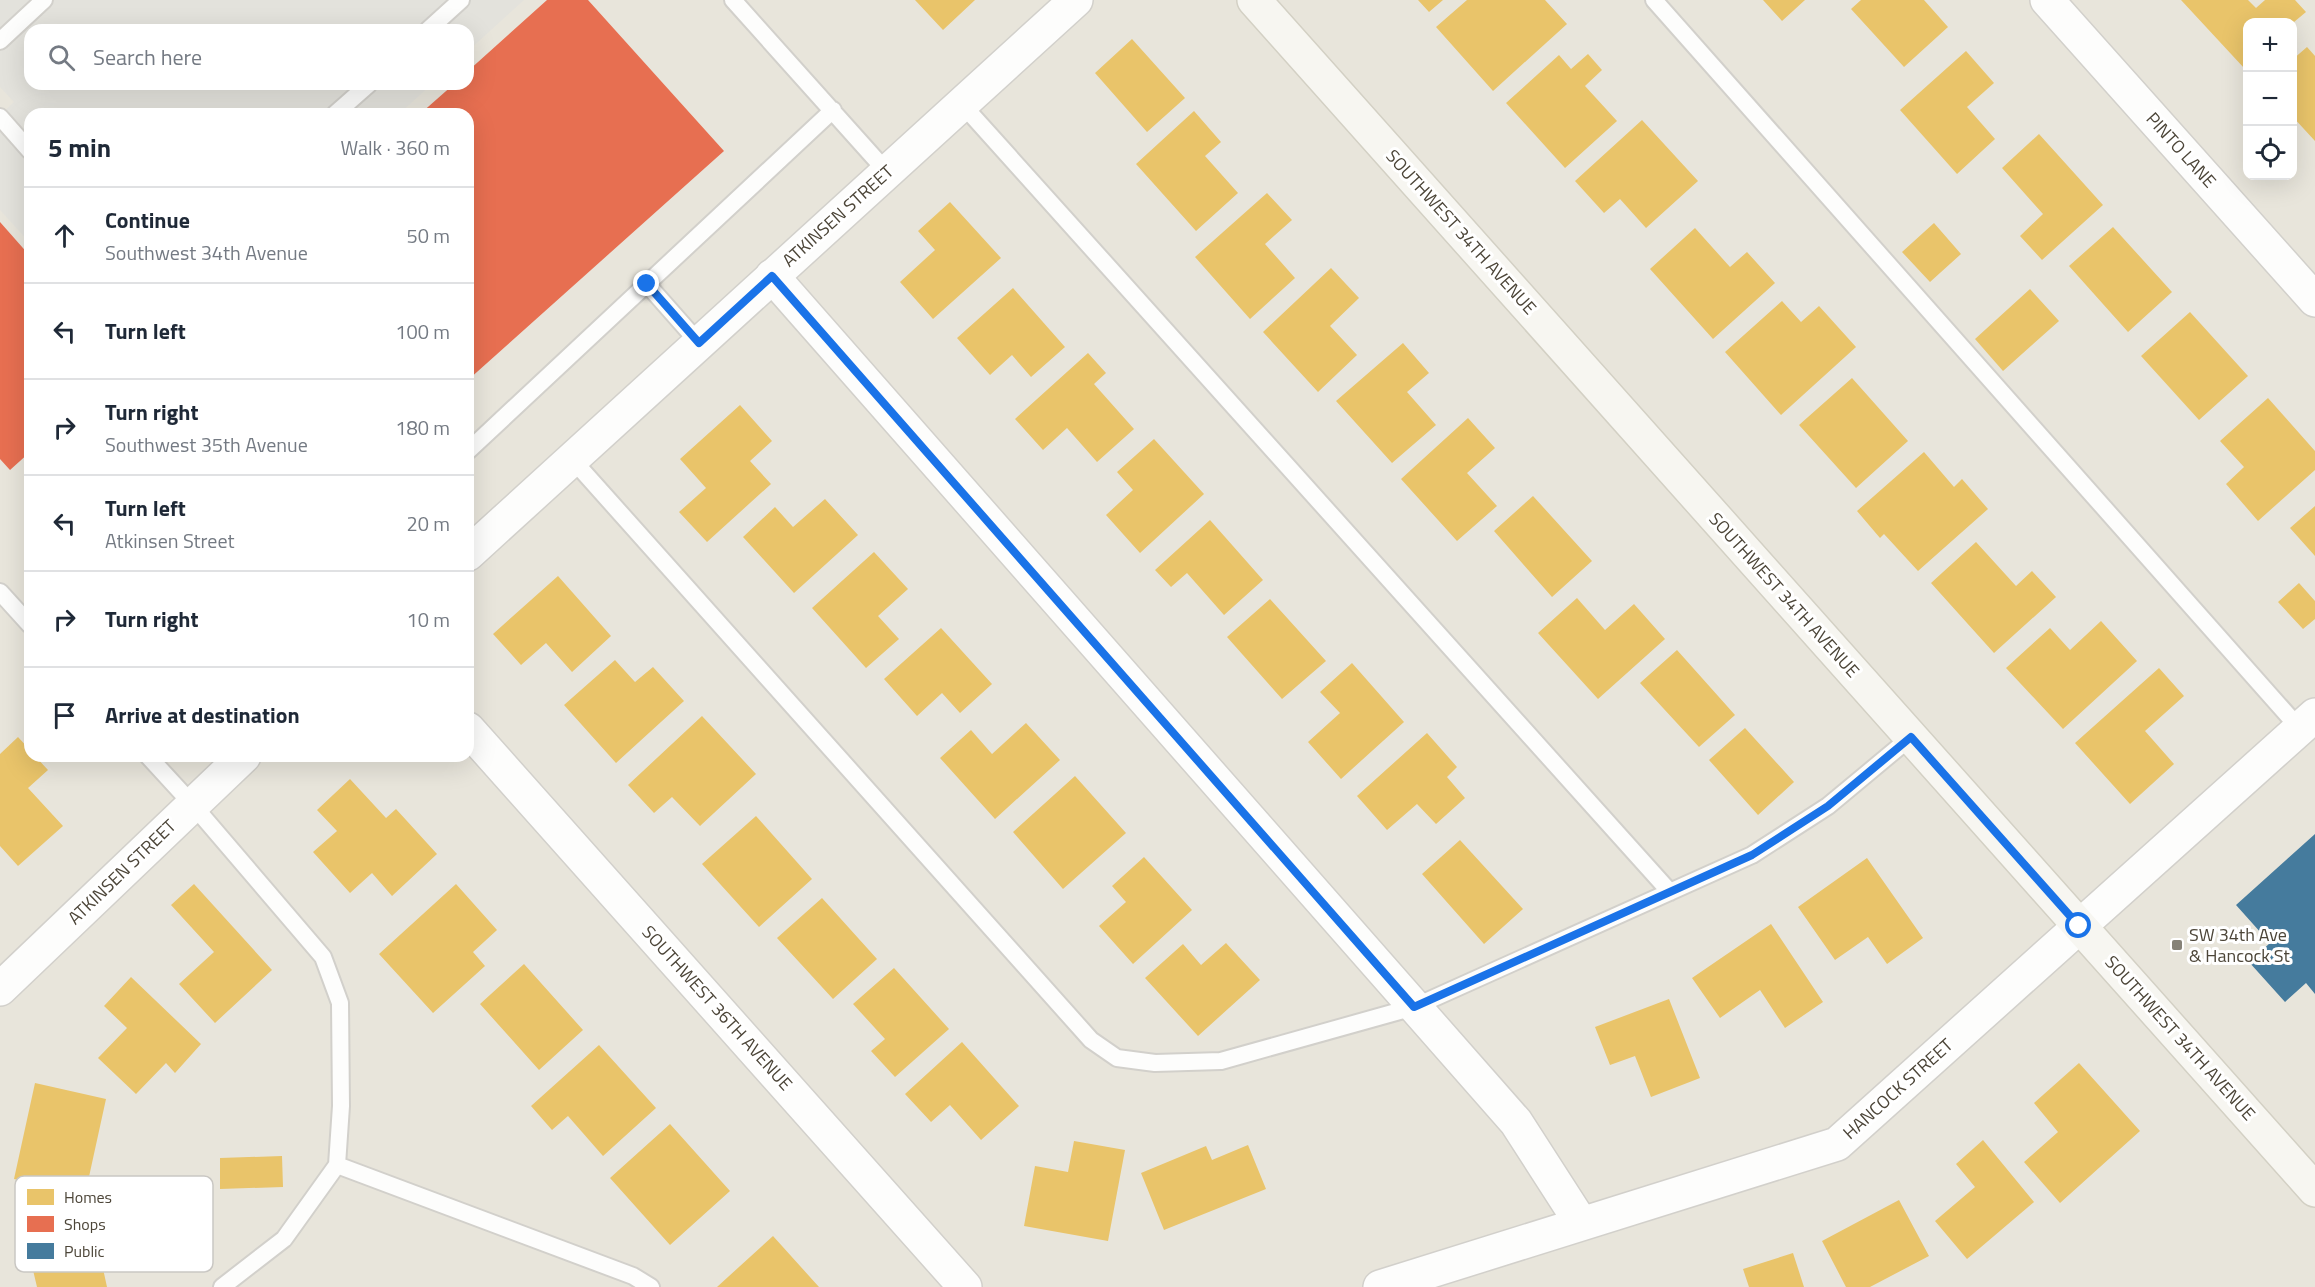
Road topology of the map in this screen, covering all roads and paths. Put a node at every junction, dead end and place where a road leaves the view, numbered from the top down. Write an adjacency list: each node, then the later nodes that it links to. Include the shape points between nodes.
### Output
1 (44, 0): 9 (lane)
2 (461, 0): 8 (lane)
3 (733, 0): 13 (lane)
4 (1076, 0): 11 (street, ATKINSEN STREET)
5 (1254, 0): 28 (main road, SOUTHWEST 34TH AVENUE)
6 (1654, 0): 26 (lane)
7 (2048, 0): 19 (street, PINTO LANE)
8 (435, 24)
9 (0, 41)
10 (362, 90): 12 (lane)
11 (962, 104): 16 (street, ATKINSEN STREET); 32 (lane)
12 (342, 108)
13 (833, 110): 16 (lane); 18 (lane)
14 (0, 117): 15 (lane)
15 (24, 144)
16 (887, 172): 17 (street, ATKINSEN STREET)
17 (772, 276): 20 (street, ATKINSEN STREET); 35 (street)
18 (647, 284): 20 (lane); 21 (lane)
19 (2315, 300)
20 (699, 343): 22 (street, ATKINSEN STREET)
21 (474, 445)
22 (572, 459): 23 (street, ATKINSEN STREET); 35 (lane, via 1091,1040 1117,1058 1155,1063 1221,1061)
23 (474, 549)
24 (0, 592): 25 (lane)
25 (24, 618)
26 (2307, 722): 33 (street, HANCOCK STREET)
27 (474, 736): 41 (street, SOUTHWEST 36TH AVENUE)
28 (1911, 737): 32 (lane, via 1828,806 1761,849); 33 (main road, SOUTHWEST 34TH AVENUE)
29 (154, 762): 31 (lane)
30 (238, 762): 31 (street, ATKINSEN STREET)
31 (193, 804): 34 (street, ATKINSEN STREET); 36 (lane, via 323,957 340,1004)
32 (1670, 892): 35 (lane)
33 (2079, 926): 37 (main road, SOUTHWEST 34TH AVENUE); 38 (street, HANCOCK STREET, via 1837,1144)
34 (3, 980)
35 (1414, 1007): 38 (street, via 1516,1122)
36 (337, 1165): 39 (lane, via 284,1239); 40 (lane, via 633,1276)
37 (2315, 1190)
38 (1581, 1223): 42 (street, HANCOCK STREET)
39 (222, 1287)
40 (651, 1287)
41 (965, 1287)
42 (1380, 1287)

